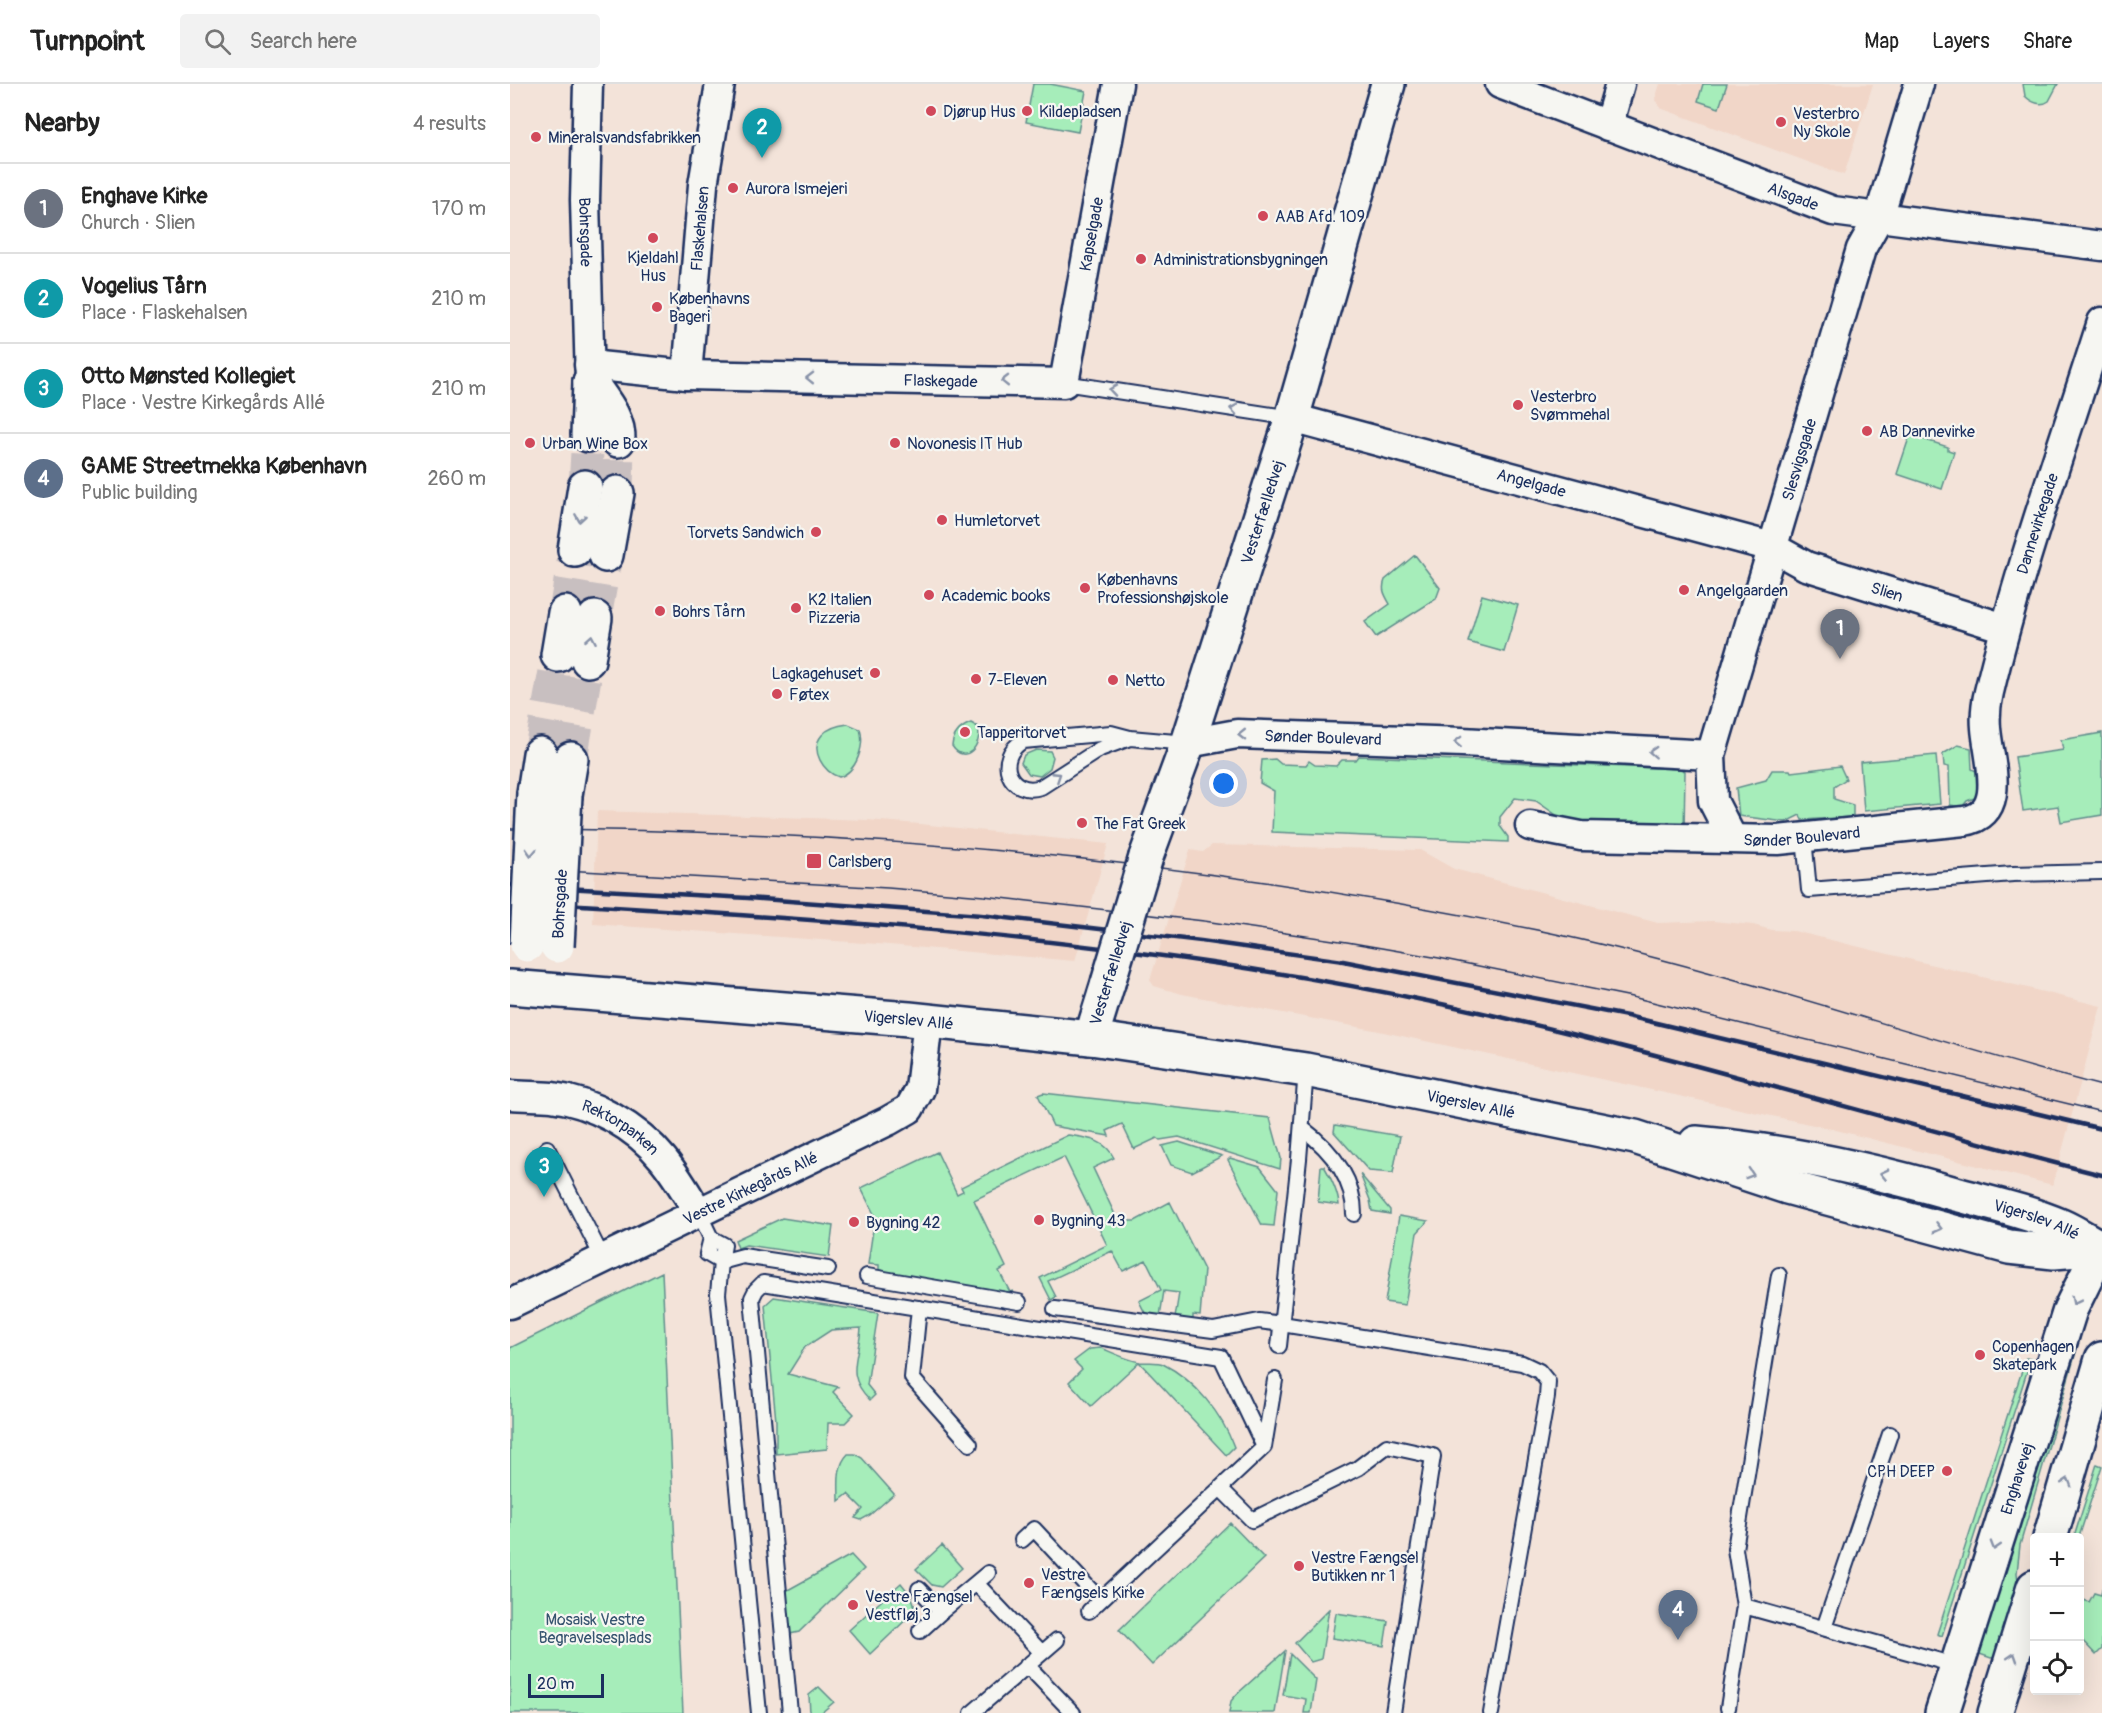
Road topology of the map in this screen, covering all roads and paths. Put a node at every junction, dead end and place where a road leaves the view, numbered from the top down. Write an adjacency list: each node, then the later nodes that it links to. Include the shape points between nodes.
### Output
1 (588, 84): 12 (street, Bohrsgade, via 585,200)
2 (720, 84): 13 (street, Flaskehalsen, via 703,185)
3 (1118, 84): 14 (street, Kapselgade)
4 (1388, 84): 15 (street, Vesterfælledvej)
5 (1500, 84): 8 (street, Alsgade)
6 (1620, 84): 8 (street)
7 (1919, 84): 9 (street, Slesvigsgade)
8 (1608, 126): 9 (street, Alsgade, via 1833,211)
9 (1879, 218): 10 (street, Alsgade); 19 (street, Slesvigsgade, via 1861,249)
10 (2102, 246)
11 (2102, 322): 21 (street, Dannevirkegade)
12 (590, 373): 13 (street, Flaskegade); 16 (street, via 619,430)
13 (687, 375): 14 (street, Flaskegade, one-way to 13)
14 (1064, 383): 15 (lane, Flaskegade, one-way to 14)
15 (1292, 418): 19 (street, Angelgade); 25 (street, Vesterfælledvej)
16 (603, 437)
17 (585, 487): 18 (street, one-way to 18, via 590,552)
18 (617, 493)
19 (1772, 547): 21 (street, Slien, via 1806,566); 26 (street, Slesvigsgade)
20 (580, 616): 22 (street)
21 (2004, 628): 23 (street, Dannevirkegade)
22 (573, 657)
23 (1985, 727): 30 (street, Sønder Boulevard, via 1993,787 1991,800 1976,819)
24 (1130, 738): 24 (lane, one-way to 24, via 1111,733 1023,741 1009,754 1008,774 1014,783 1032,789 1041,787 1100,748); 25 (lane)
25 (1188, 743): 26 (street, Sønder Boulevard, one-way to 25, via 1237,734); 34 (street, Vesterfælledvej, bridge, via 1146,857)
26 (1712, 755): 29 (street, Slesvigsgade, via 1713,801)
27 (556, 756): 32 (street, Bohrsgade, bridge, via 549,794 542,945)
28 (1530, 826): 29 (street, Sønder Boulevard, via 1581,836)
29 (1732, 838): 30 (street, Sønder Boulevard)
30 (1804, 838): 31 (lane, via 1809,890 2013,874)
31 (2102, 872)
32 (521, 987): 33 (street, Vigerslev Allé)
33 (928, 1022): 34 (street, Vigerslev Allé); 40 (street, Vestre Kirkegårds Allé, via 920,1089 909,1108)
34 (1090, 1038): 35 (street, Vigerslev Allé)
35 (1306, 1070): 37 (lane); 41 (street, Vigerslev Allé, via 1635,1137 1787,1187 2009,1247 2054,1252)
36 (510, 1095): 40 (street, Rektorparken, via 553,1098 584,1106 640,1136 663,1159)
37 (1302, 1128): 39 (lane, via 1323,1145 1338,1165 1350,1185); 51 (lane)
38 (547, 1148): 42 (lane)
39 (1354, 1214)
40 (705, 1226): 42 (street, Vestre Kirkegårds Allé); 43 (lane, via 707,1254)
41 (2102, 1251): 74 (street, Enghavevej, one-way to 74, via 2070,1311)
42 (603, 1259): 48 (street, Vestre Kirkegårds Allé)
43 (721, 1262): 44 (lane, via 743,1256); 76 (lane, via 718,1294)
44 (828, 1269)
45 (1779, 1275): 66 (lane, via 1735,1549)
46 (867, 1276): 47 (lane)
47 (1019, 1302)
48 (510, 1304)
49 (919, 1308): 56 (lane, via 912,1378); 57 (lane, via 1221,1357); 77 (lane, via 763,1283 752,1298)
50 (1055, 1309): 51 (lane, via 1213,1330 1259,1322)
51 (1282, 1324): 52 (lane); 81 (lane, via 1522,1363 1539,1371 1548,1382)
52 (1279, 1346)
53 (2102, 1359): 59 (street, one-way to 53)
54 (1275, 1380): 57 (lane)
55 (1890, 1434): 69 (lane)
56 (970, 1444)
57 (1264, 1446): 58 (lane)
58 (1220, 1488): 64 (lane); 80 (lane, via 1252,1520 1358,1468 1387,1446 1432,1456)
59 (2051, 1533)
60 (1022, 1540): 64 (lane, via 1034,1529)
61 (988, 1573): 62 (lane)
62 (976, 1583): 68 (lane); 72 (lane)
63 (919, 1589): 68 (lane)
64 (1100, 1600): 67 (lane)
65 (2030, 1600): 83 (street, one-way to 65)
66 (1744, 1606): 69 (lane); 75 (lane)
67 (1089, 1611)
68 (940, 1612): 70 (lane)
69 (1824, 1628): 74 (lane)
70 (920, 1631)
71 (1057, 1640): 72 (lane)
72 (1042, 1653): 73 (lane)
73 (1027, 1665): 78 (lane); 79 (lane)
74 (1958, 1666): 82 (street, Enghavevej)
75 (1728, 1708)
76 (759, 1713)
77 (790, 1713)
78 (972, 1713)
79 (1073, 1713)
80 (1393, 1713)
81 (1491, 1713)
82 (1942, 1713)
83 (1995, 1713)

